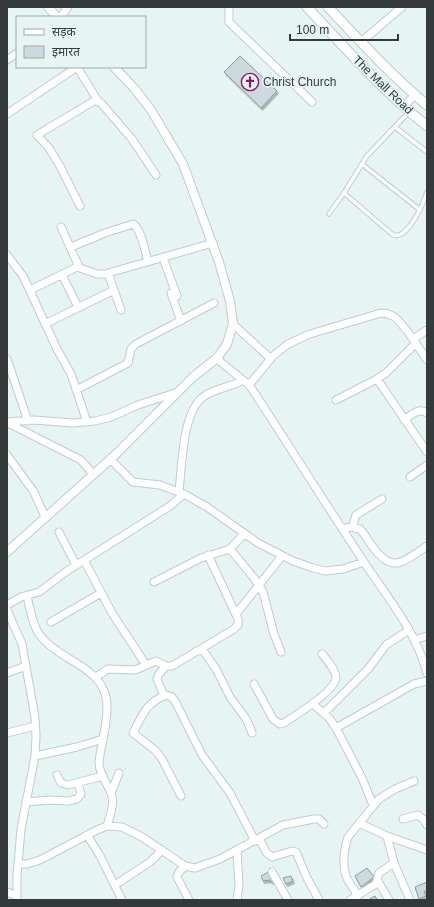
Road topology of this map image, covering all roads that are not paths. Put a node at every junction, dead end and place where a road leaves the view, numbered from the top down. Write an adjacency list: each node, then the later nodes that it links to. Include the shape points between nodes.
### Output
1 (48, 7): 7 (street)
2 (68, 7): 8 (street)
3 (229, 7): 17 (street, via 229,22)
4 (307, 7): 19 (main road, The Mall Road)
5 (328, 7): 9 (main road, The Mall Road)
6 (402, 7): 9 (street)
7 (56, 16)
8 (62, 16)
9 (361, 42): 15 (main road, The Mall Road)
10 (16, 54): 11 (street)
11 (7, 60)
12 (76, 68): 20 (street)
13 (78, 68): 16 (street)
14 (115, 68): 32 (street, via 151,110 183,164)
15 (415, 95): 18 (main road, The Mall Road); 19 (street)
16 (98, 101): 25 (street, via 132,139); 28 (street, via 37,135 60,166)
17 (312, 102)
18 (427, 104)
19 (407, 109): 21 (main road, The Mall Road); 22 (lane)
20 (7, 114)
21 (427, 126)
22 (395, 127): 23 (lane); 24 (lane)
23 (427, 152)
24 (362, 164): 27 (lane); 29 (lane)
25 (156, 175)
26 (427, 192): 29 (lane)
27 (344, 193): 29 (lane, via 396,236 400,236 407,229); 30 (lane)
28 (80, 206)
29 (420, 210)
30 (329, 214)
31 (61, 227): 33 (street)
32 (212, 243): 35 (street); 47 (street, via 230,301)
33 (70, 247): 36 (street, via 133,224 140,232); 37 (street)
34 (7, 255): 40 (street)
35 (164, 258): 36 (street); 45 (street)
36 (148, 262): 38 (street)
37 (79, 267): 38 (street, via 97,274); 39 (street)
38 (108, 273): 41 (street)
39 (62, 275): 40 (street); 43 (street)
40 (30, 290): 46 (street)
41 (114, 290): 43 (street); 44 (street)
42 (214, 303): 45 (street)
43 (78, 307): 46 (street)
44 (122, 310)
45 (181, 321): 57 (street, via 136,344 131,349 128,363)
46 (45, 324): 57 (street, via 71,374)
47 (233, 324): 51 (street, via 227,344); 52 (street)
48 (427, 330): 49 (street)
49 (414, 341): 52 (street, via 396,318 381,313 296,339 280,349); 53 (street); 54 (street)
50 (7, 359): 62 (street)
51 (217, 359): 55 (street); 58 (street)
52 (271, 359): 56 (street)
53 (427, 360)
54 (378, 379): 59 (street); 61 (street)
55 (243, 380): 56 (street); 71 (street, via 233,386 209,392 194,406 185,435)
56 (249, 385): 75 (street)
57 (76, 390): 64 (street)
58 (178, 392): 64 (street, via 138,405 111,418); 67 (street)
59 (336, 400)
60 (427, 413): 61 (street, via 418,411)
61 (404, 420): 65 (street)
62 (28, 421): 63 (street); 64 (street)
63 (8, 422): 69 (street, via 81,460)
64 (87, 422)
65 (427, 452)
66 (7, 455): 73 (street, via 34,492)
67 (110, 459): 69 (street); 71 (street, via 133,482 160,485)
68 (427, 465): 70 (street)
69 (93, 474): 73 (street)
70 (410, 477)
71 (182, 493): 77 (street, via 207,507); 83 (street, via 170,506)
72 (382, 499): 74 (street, via 356,516)
73 (45, 517): 80 (street)
74 (354, 527): 75 (street); 78 (street, via 363,531 382,558 394,564 406,560)
75 (342, 529): 84 (street)
76 (59, 532): 85 (street)
77 (244, 534): 79 (street); 82 (street)
78 (427, 546)
79 (230, 549): 81 (street); 87 (street)
80 (7, 552)
81 (208, 555): 86 (street); 92 (street)
82 (282, 556): 84 (street, via 325,571 343,569); 87 (street)
83 (84, 560): 85 (street); 88 (street)
84 (364, 562): 94 (street)
85 (76, 565): 89 (street, via 39,592)
86 (154, 582)
87 (258, 586): 92 (street); 98 (street)
88 (101, 593): 93 (street); 100 (street)
89 (27, 596): 90 (street); 105 (street, via 38,633 52,648)
90 (7, 605)
91 (7, 610): 101 (street, via 22,644)
92 (236, 614): 97 (street, via 238,623 234,629)
93 (51, 622)
94 (409, 630): 96 (street); 110 (street, via 386,645 368,669)
95 (427, 636): 96 (street)
96 (414, 640): 104 (street)
97 (202, 650): 102 (street, via 176,665); 114 (street, via 247,720)
98 (281, 652)
99 (322, 654): 109 (street, via 336,677 333,685)
100 (146, 665): 102 (street, via 156,661); 105 (street, via 135,670 108,669)
101 (26, 666): 103 (street); 111 (street)
102 (166, 666): 108 (street, via 157,678)
103 (7, 673)
104 (427, 673)
105 (96, 677): 115 (street, via 105,694 107,705)
106 (427, 681): 112 (street, via 414,684)
107 (254, 684): 109 (street, via 273,719 280,724)
108 (164, 696): 123 (street, via 152,702 133,733 155,750 162,759); 133 (street, via 169,695 175,701 202,755 230,793)
109 (312, 704): 110 (street)
110 (324, 713): 112 (street)
111 (35, 726): 113 (street); 116 (street)
112 (336, 728): 125 (street)
113 (7, 733)
114 (252, 733)
115 (103, 739): 116 (street); 119 (street, via 99,763)
116 (35, 756): 124 (street)
117 (119, 773): 122 (street)
118 (57, 774): 121 (street, via 63,784)
119 (103, 776): 121 (street); 122 (street)
120 (414, 781): 125 (street, via 386,794)
121 (78, 784): 124 (street, via 81,794 77,799)
122 (111, 793): 130 (street, via 113,804)
123 (181, 796)
124 (26, 802): 138 (street)
125 (373, 805): 127 (street)
126 (403, 819): 129 (street, via 418,815)
127 (359, 823): 132 (street); 144 (street, via 346,842 344,864 346,875)
128 (324, 824): 133 (street, via 317,819 288,824)
129 (427, 825)
130 (107, 826): 131 (street); 134 (street, via 122,827)
131 (87, 835): 138 (street, via 35,862); 142 (street)
132 (387, 836): 135 (street); 137 (street)
133 (257, 839): 136 (street); 150 (street, via 272,857 296,852)
134 (162, 850): 139 (street); 142 (street, via 150,862)
135 (427, 850)
136 (237, 851): 139 (street, via 195,868); 148 (street)
137 (394, 863): 141 (street, via 379,873); 153 (street)
138 (18, 864): 145 (street)
139 (185, 866): 147 (street, via 177,878)
140 (272, 872): 149 (street)
141 (378, 881): 144 (street); 152 (street)
142 (115, 885): 146 (street)
143 (7, 892): 145 (street)
144 (358, 896): 151 (street)
145 (17, 898)
146 (122, 900)
147 (189, 900)
148 (237, 900)
149 (288, 900)
150 (319, 900)
151 (350, 900)
152 (389, 900)
153 (410, 900)

